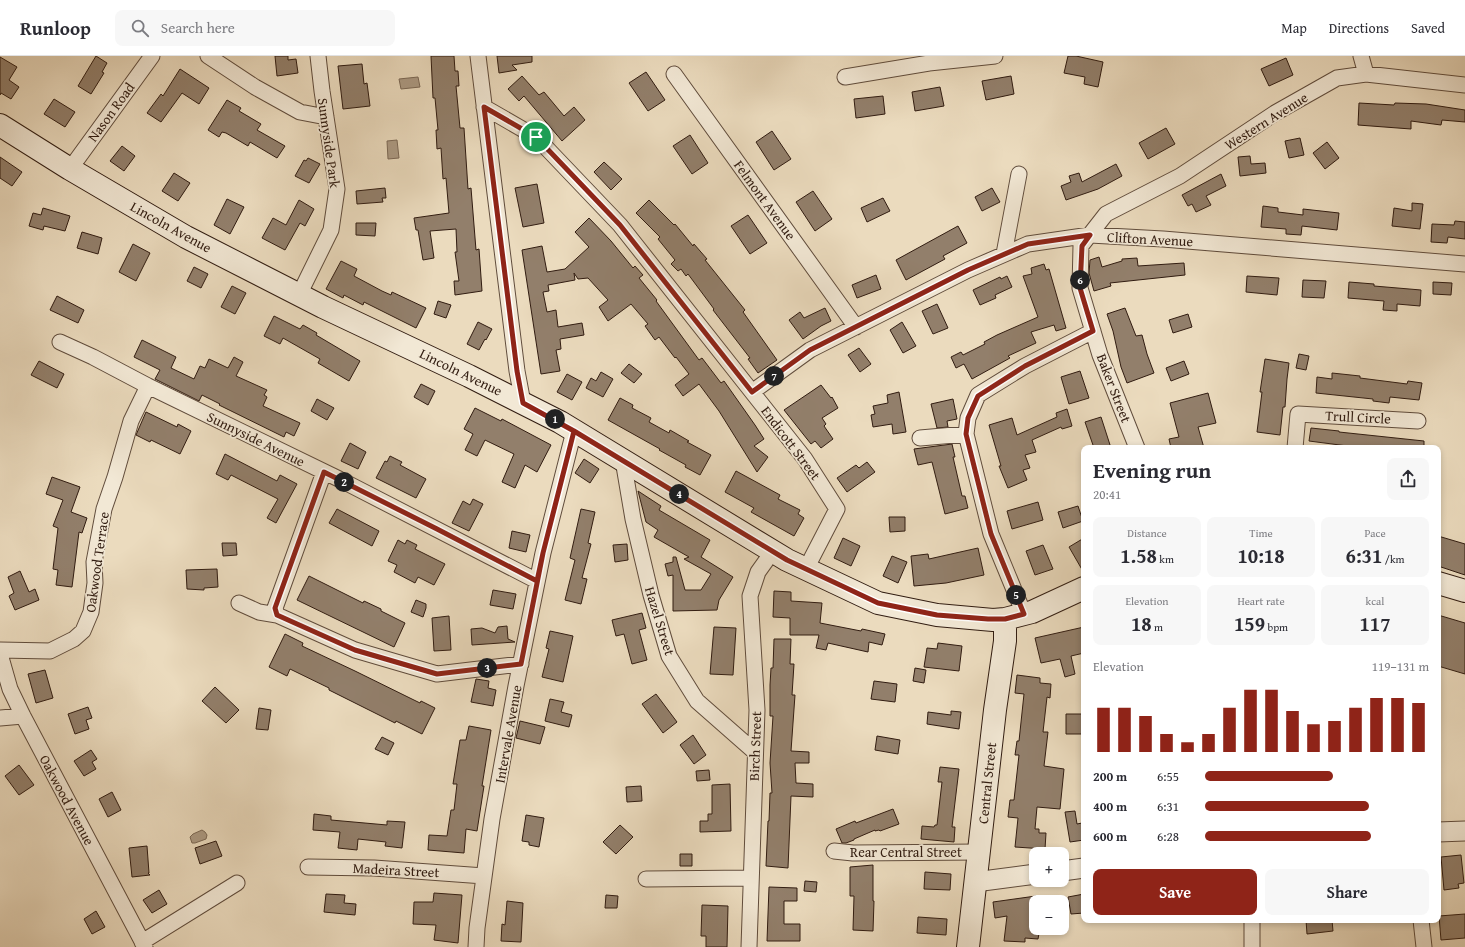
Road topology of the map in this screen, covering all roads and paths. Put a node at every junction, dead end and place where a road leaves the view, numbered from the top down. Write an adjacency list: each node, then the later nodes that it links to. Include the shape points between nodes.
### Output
1 (152, 56): 14 (street, Nason Road)
2 (208, 56): 12 (street, via 255,87 300,112)
3 (318, 56): 12 (street, Sunnyside Park)
4 (478, 56): 11 (street)
5 (995, 56): 9 (street, via 929,63)
6 (1361, 56): 8 (street)
7 (674, 74): 20 (street, Felmont Avenue)
8 (1366, 74): 10 (street, Western Avenue); 16 (street, Western Avenue, via 1337,78 1275,113 1180,176 1106,214)
9 (845, 77)
10 (1465, 86)
11 (484, 107): 24 (street, Endicott Street, via 536,137 620,225); 25 (street)
12 (326, 118): 19 (street, Sunnyside Park, via 337,190 331,230)
13 (0, 125): 14 (main road, Lincoln Avenue)
14 (70, 169): 19 (main road, Lincoln Avenue, via 186,237)
15 (1019, 174): 17 (street)
16 (1090, 235): 17 (street, Clifton Avenue, via 1028,244); 18 (street, Clifton Avenue); 21 (street, Baker Street, via 1082,246 1080,288)
17 (1004, 254): 20 (street, Clifton Avenue)
18 (1465, 264)
19 (299, 295): 25 (main road, Lincoln Avenue)
20 (856, 327): 24 (street, Clifton Avenue, via 810,350)
21 (1093, 331): 28 (street, via 1025,366 978,396 968,418); 30 (street, Baker Street)
22 (60, 342): 23 (street, Sunnyside Avenue)
23 (148, 386): 33 (street, Sunnyside Avenue); 43 (street, Oakwood Terrace, via 131,421 104,509 94,562 95,584 91,612 83,631 74,639 50,651)
24 (752, 392): 35 (street, Endicott Street, via 805,459 837,509)
25 (523, 403): 27 (main road, Lincoln Avenue)
26 (1418, 421): 31 (street, Trull Circle, via 1298,414)
27 (574, 431): 32 (main road, Lincoln Avenue); 36 (street, Intervale Avenue)
28 (966, 434): 29 (street); 42 (street)
29 (920, 438)
30 (1136, 445)
31 (1295, 445)
32 (623, 460): 34 (main road, Lincoln Avenue); 48 (street, Hazel Street, via 633,519 669,656 698,701)
33 (324, 472): 36 (street, Sunnyside Avenue); 41 (street, via 275,608)
34 (773, 551): 35 (main road, Lincoln Avenue); 48 (street, Birch Street, via 758,572 750,596 757,710)
35 (806, 569): 42 (main road, Lincoln Avenue, via 878,603 937,615 988,619)
36 (537, 581): 45 (street, Intervale Avenue)
37 (1441, 584): 39 (main road)
38 (1081, 589): 42 (main road, Lincoln Avenue)
39 (1465, 591)
40 (239, 603): 41 (street, via 259,612)
41 (277, 615): 45 (street, via 355,650 437,674)
42 (1015, 617): 52 (main road, Central Street, via 1005,642)
43 (0, 650)
44 (0, 654): 46 (street, Oakwood Avenue, via 10,689)
45 (521, 664): 57 (street, Intervale Avenue)
46 (23, 716): 47 (street); 64 (street, Oakwood Avenue)
47 (0, 718)
48 (756, 752): 58 (street, Birch Street)
49 (1465, 830): 50 (street)
50 (1441, 832)
51 (834, 851): 52 (street, Rear Central Street)
52 (979, 852): 60 (main road, Central Street)
53 (308, 867): 57 (street, Madeira Street, via 374,868)
54 (1081, 868): 55 (street)
55 (1069, 869)
56 (1029, 875): 60 (street)
57 (484, 876): 65 (street, Intervale Avenue)
58 (751, 878): 59 (street); 66 (street, Birch Street)
59 (646, 879)
60 (975, 882): 67 (main road, Central Street)
61 (237, 883): 64 (street)
62 (1252, 923): 68 (street)
63 (1421, 923): 69 (street)
64 (143, 945)
65 (476, 947)
66 (749, 947)
67 (968, 947)
68 (1252, 947)
69 (1424, 947)

